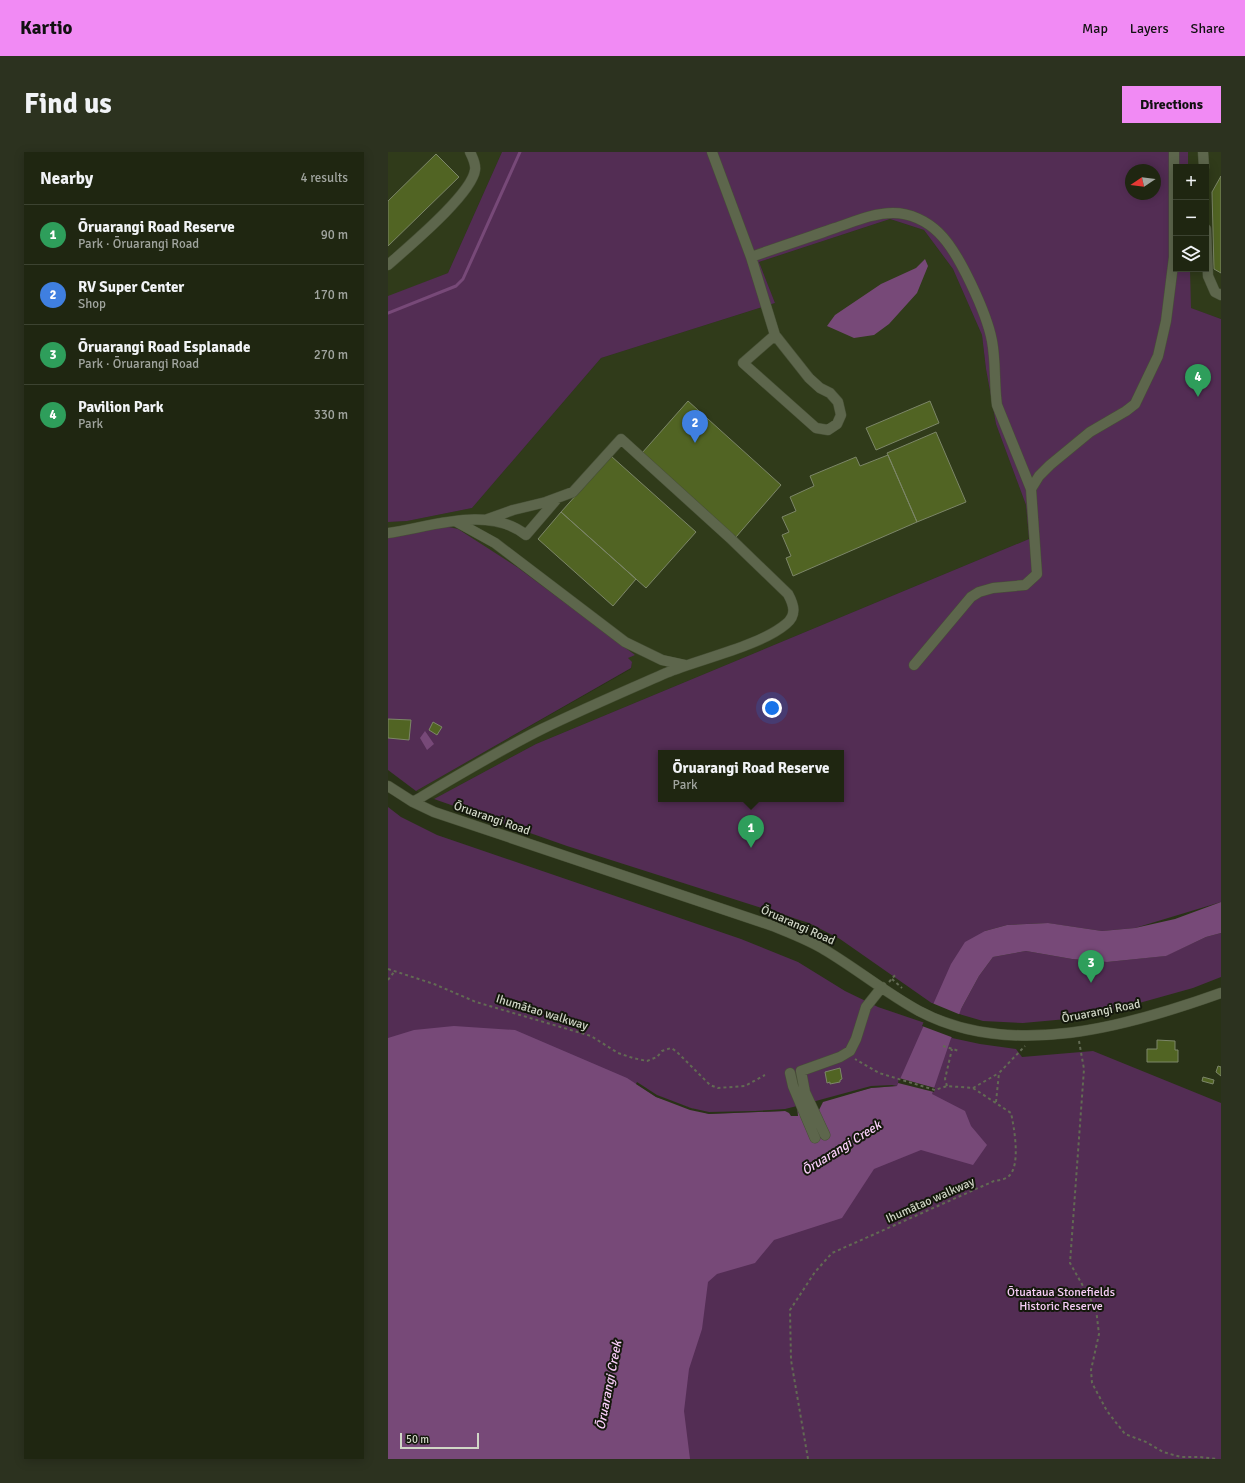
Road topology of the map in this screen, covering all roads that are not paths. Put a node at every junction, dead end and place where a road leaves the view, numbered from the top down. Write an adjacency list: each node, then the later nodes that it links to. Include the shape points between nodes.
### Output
1 (470, 152): 8 (street, via 475,169 468,186 455,202)
2 (712, 152): 7 (street)
3 (1174, 152): 11 (street, via 1174,257 1166,321 1158,356 1135,404 1090,432 1039,476)
4 (1203, 152): 5 (street)
5 (1204, 164)
6 (1206, 236): 9 (street, via 1208,276 1215,292)
7 (751, 257): 10 (street); 11 (street, via 870,216 906,214 930,225 940,234 960,264 986,321 992,340 997,405)
8 (388, 266)
9 (1221, 295)
10 (775, 335): 10 (street, via 743,363 816,428 828,430 837,424 841,415 838,402 809,378)
11 (1031, 489): 17 (street, via 1037,574 1025,585 993,588 971,597)
12 (558, 498): 13 (street); 13 (street, via 526,535 515,527); 16 (street, via 573,492 621,439 788,594 794,605 794,614 776,631)
13 (488, 519): 14 (street)
14 (457, 522): 15 (street, via 434,523); 16 (street, via 495,543 625,642 662,660)
15 (388, 533)
16 (685, 665): 19 (street, via 542,730)
17 (914, 665)
18 (388, 786): 19 (street, Ōruarangi Road)
19 (413, 802): 20 (street, Ōruarangi Road, via 434,812 773,926 824,949)
20 (882, 987): 21 (street, Ōruarangi Road, via 918,1010 946,1022 966,1029 1004,1036 1028,1036 1095,1028 1173,1009); 22 (street, via 866,1007 852,1047 840,1058 801,1071 805,1092 820,1136 792,1086)
21 (1221, 993)
22 (790, 1073)

